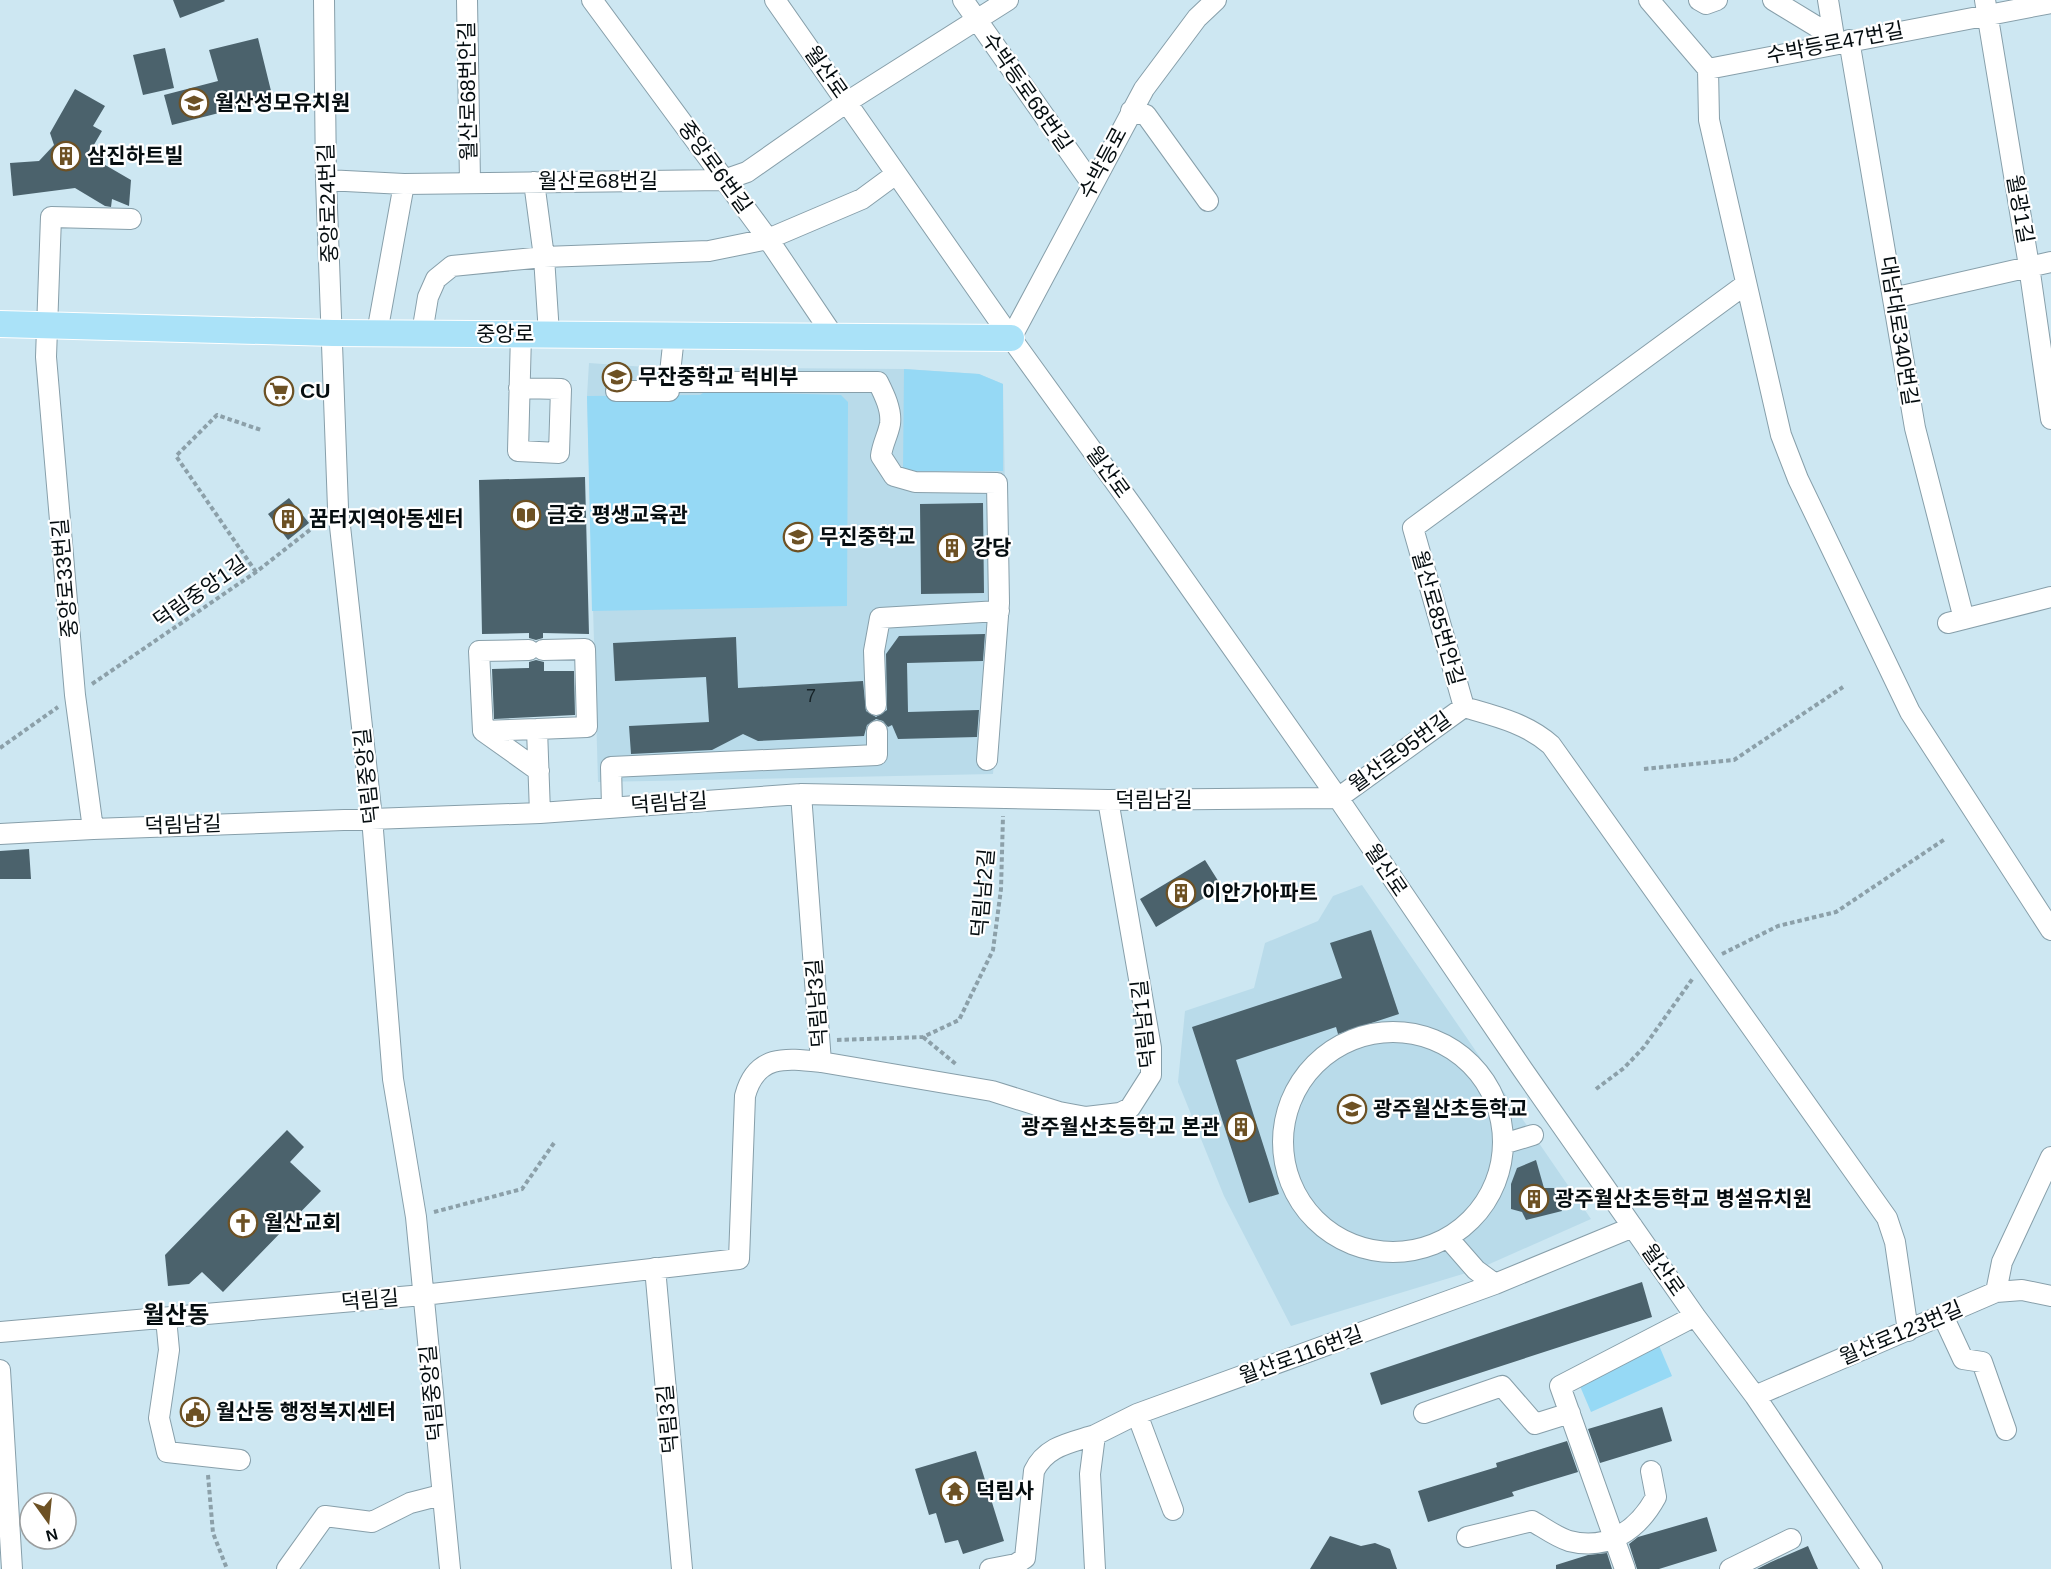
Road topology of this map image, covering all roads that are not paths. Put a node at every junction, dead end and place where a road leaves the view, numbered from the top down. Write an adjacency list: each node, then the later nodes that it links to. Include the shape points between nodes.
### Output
1 (324, 0): 21 (street, 중앙로24번길)
2 (467, 0): 23 (street, 월산로68번안길)
3 (592, 0): 22 (street, 중앙로6번길)
4 (775, 0): 18 (street, 월산로)
5 (963, 0): 15 (street, 수박등로68번길)
6 (1008, 0): 15 (street, 월산로68번길)
7 (1216, 0): 19 (street, 수박등로, via 1173,48)
8 (1649, 0): 17 (street)
9 (1699, 0): 10 (street, via 1706,4)
10 (1717, 0)
11 (1773, 0): 16 (street)
12 (1828, 0): 16 (street, 대남대로340번길)
13 (2051, 3): 14 (street, 수박등로47번길)
14 (1986, 7): 16 (street, 수박등로47번길); 32 (street, 월광1길)
15 (976, 20): 18 (street, 월산로68번길); 26 (street, 수박등로68번길)
16 (1842, 41): 17 (street, 수박등로47번길); 34 (street, 대남대로340번길)
17 (1708, 69): 33 (street, via 1709,120)
18 (847, 102): 20 (street, 월산로); 22 (street, 월산로68번길, via 747,172)
19 (1131, 111): 26 (street, 수박등로); 27 (street, via 1146,115)
20 (896, 174): 29 (street, via 862,199); 44 (street, 월산로)
21 (326, 180): 25 (street, 월산로68번길); 37 (street, 중앙로24번길)
22 (724, 180): 24 (street, 월산로68번길); 29 (street, 중앙로6번길)
23 (470, 182): 24 (street, 월산로68번길); 25 (street, 월산로68번길)
24 (534, 182): 30 (street)
25 (404, 184): 38 (street)
26 (1092, 184): 44 (street, 수박등로)
27 (1208, 201)
28 (131, 219): 36 (street, 중앙로33번길, via 51,217)
29 (768, 239): 30 (street, via 709,251); 43 (street, 중앙로6번길)
30 (544, 257): 39 (street, via 452,266 436,279 428,297); 41 (street)
31 (2051, 262): 32 (street)
32 (2029, 266): 34 (street); 45 (street, 월광1길)
33 (1746, 284): 53 (street, 월산로85번안길, via 1413,528); 67 (street, via 1781,435 1856,603 1910,712)
34 (1893, 298): 50 (street, 대남대로340번길, via 1915,428 1956,621)
35 (0, 324): 36 (main road, 중앙로)
36 (46, 326): 37 (main road, 중앙로); 65 (street, 중앙로33번길, via 75,695)
37 (333, 333): 38 (main road, 중앙로); 64 (street, 덕림중앙길, via 338,508)
38 (377, 333): 39 (main road, 중앙로)
39 (422, 333): 40 (main road, 중앙로)
40 (521, 334): 41 (main road, 중앙로); 47 (street)
41 (549, 334): 42 (main road, 중앙로)
42 (674, 336): 43 (main road, 중앙로); 46 (street)
43 (834, 337): 44 (main road, 중앙로)
44 (1011, 338): 60 (street, 월산로)
45 (2046, 356): 49 (street, 월광1길)
46 (669, 382): 48 (street, via 669,391); 51 (street, via 878,382 886,398 890,424 881,456 894,476 915,482 997,483)
47 (519, 388)
48 (616, 391)
49 (2051, 419)
50 (2051, 597)
51 (999, 611): 52 (street, via 880,618 874,651); 57 (street)
52 (876, 705)
53 (1464, 707): 60 (street, 월산로95번길); 83 (street, via 1511,721 1551,744 1887,1218 1895,1242)
54 (537, 729): 55 (street); 55 (street, via 587,727 585,649 479,651); 58 (street)
55 (483, 731): 58 (street)
56 (877, 731): 62 (street, via 877,755 610,767)
57 (987, 760)
58 (539, 771): 63 (street)
59 (801, 794): 61 (street, 덕림남길); 62 (street, 덕림남길); 68 (street, 덕림남3길)
60 (1338, 798): 61 (street, 덕림남길); 72 (street, 월산로)
61 (1108, 800): 68 (street, 덕림남1길, via 1151,1048 1151,1075 1130,1107 1120,1113 1086,1117 992,1090)
62 (612, 807): 63 (street, 덕림남길)
63 (540, 813): 64 (street, 덕림남길)
64 (372, 818): 65 (street, 덕림남길); 78 (street, 덕림중앙길, via 393,1079 416,1217)
65 (93, 829): 66 (street, 덕림남길)
66 (0, 834)
67 (2051, 930)
68 (821, 1062): 74 (street, 덕림남3길, via 780,1060 759,1069 748,1081 744,1096)
69 (1533, 1136): 70 (street)
70 (1503, 1144): 73 (street, via 1494,1185 1475,1215); 73 (street, via 1500,1115 1487,1083 1463,1056 1432,1038 1397,1031 1362,1036 1328,1052 1302,1078 1286,1112 1282,1149 1290,1185 1310,1216 1340,1239 1375,1251 1412,1250)
71 (2051, 1157): 77 (street, via 2002,1263)
72 (1633, 1227): 76 (street, 월산로116번길); 80 (street, 월산로)
73 (1448, 1238): 76 (street, via 1476,1270)
74 (739, 1259): 75 (street, 덕림길)
75 (655, 1268): 78 (street, 덕림길); 102 (street, 덕림3길)
76 (1495, 1284): 89 (street, 월산로116번길)
77 (1996, 1292): 79 (street, 월산로123번길, via 2022,1290); 81 (street, 월산로123번길)
78 (423, 1295): 82 (street, 덕림길); 94 (street, 덕림중앙길)
79 (2051, 1296)
80 (1695, 1316): 86 (street, 월산로); 88 (street, via 1560,1386)
81 (1943, 1316): 83 (street, 월산로123번길); 90 (street, via 1963,1359 1982,1362)
82 (166, 1318): 84 (street, 덕림길); 92 (street, via 169,1350 159,1418 167,1452)
83 (1908, 1331): 86 (street, 월산로123번길)
84 (0, 1332)
85 (0, 1370): 99 (street)
86 (1755, 1396): 107 (street, 월산로)
87 (1424, 1413): 88 (street, via 1502,1386 1535,1424)
88 (1570, 1413): 97 (street)
89 (1137, 1414): 91 (street, 월산로116번길); 95 (street)
90 (2006, 1430)
91 (1095, 1435): 103 (street, 월산로116번길, via 1040,1458 1034,1471 1025,1558 1016,1564); 104 (street, via 1090,1474)
92 (240, 1460)
93 (1651, 1471): 97 (street, via 1656,1497 1645,1517)
94 (441, 1495): 100 (street, via 411,1503 372,1522 325,1516); 101 (street, 덕림중앙길)
95 (1173, 1510)
96 (1467, 1537): 97 (street, via 1532,1521 1568,1540 1595,1543)
97 (1614, 1539): 105 (street)
98 (1791, 1539): 106 (street)
99 (12, 1569)
100 (287, 1569)
101 (450, 1569)
102 (682, 1569)
103 (990, 1569)
104 (1095, 1569)
105 (1625, 1569)
106 (1730, 1569)
107 (1872, 1569)

